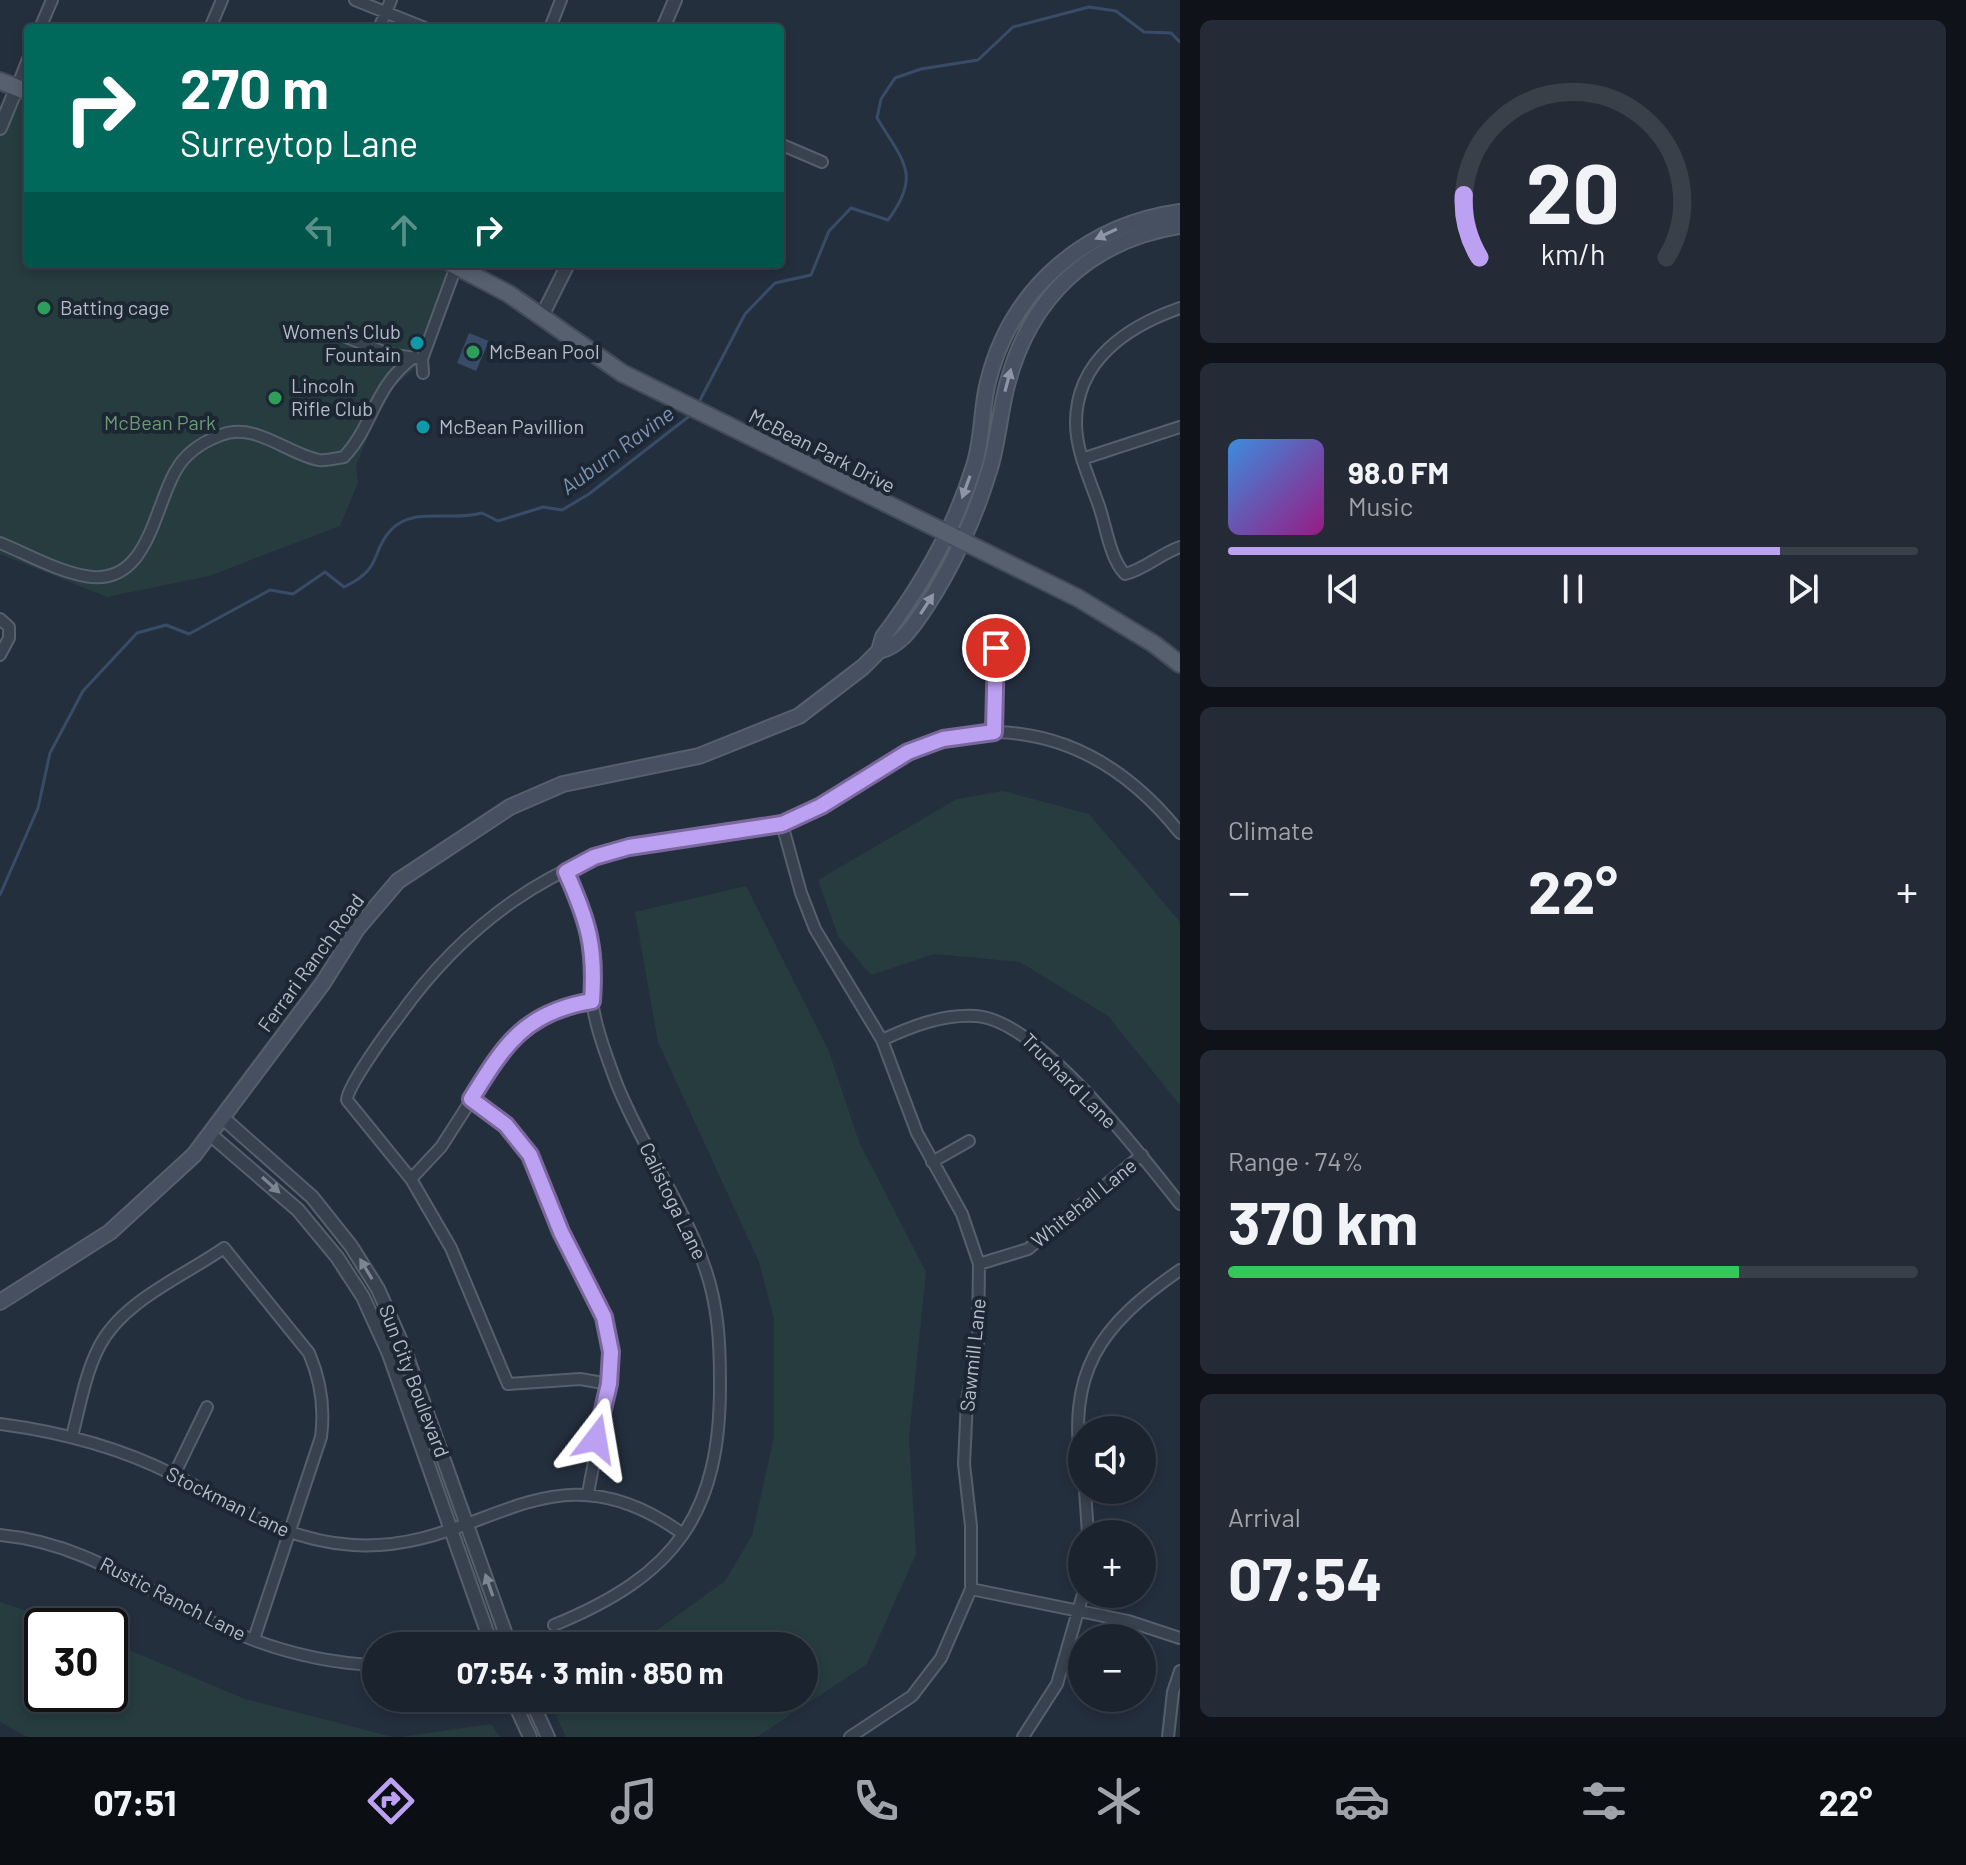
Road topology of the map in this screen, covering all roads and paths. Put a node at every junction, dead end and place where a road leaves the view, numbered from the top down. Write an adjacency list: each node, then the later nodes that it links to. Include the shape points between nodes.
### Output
1 (52, 0): 8 (street)
2 (222, 0): 9 (street)
3 (355, 0): 7 (street)
4 (391, 0): 7 (street)
5 (561, 0): 12 (street)
6 (675, 0): 13 (street)
7 (386, 12): 10 (street); 11 (street)
8 (42, 24)
9 (212, 24)
10 (381, 24)
11 (415, 24)
12 (552, 24)
13 (665, 24)
14 (0, 81): 15 (main road)
15 (22, 89): 16 (street)
16 (0, 128)
17 (784, 146): 18 (street)
18 (822, 162)
19 (1180, 212): 31 (main road, Ferrari Ranch Road, one-way to 31, via 1123,226 1067,256 1015,315 999,343 987,385 975,464)
20 (1180, 226): 31 (main road, Ferrari Ranch Road, one-way to 20, via 990,469 1017,350 1054,291 1102,251 1127,238)
21 (454, 268): 27 (street)
22 (460, 268): 25 (main road, McBean Park Drive)
23 (566, 268): 25 (street)
24 (1180, 308): 30 (street, via 1115,339 1094,366 1076,422)
25 (542, 316): 31 (main road, McBean Park Drive, via 655,391)
26 (344, 336): 27 (street, via 388,354)
27 (418, 358): 28 (street); 32 (street, via 380,391 356,444 344,457 319,460 258,435 226,432 196,446 175,470 144,548 128,567 109,577 84,576)
28 (423, 373)
29 (1180, 427): 30 (street)
30 (1082, 459): 33 (street, via 1116,565 1125,574)
31 (953, 538): 37 (main road, McBean Park Drive, via 1078,598); 45 (main road, Ferrari Ranch Road, via 883,637 879,651 799,716 699,756 563,784 510,807 398,881 357,929)
32 (0, 543)
33 (1180, 547)
34 (0, 619): 36 (street, via 9,627)
35 (996, 648): 38 (street)
36 (0, 655)
37 (1180, 664)
38 (994, 732): 39 (street, via 943,739 908,752); 40 (street, via 1053,740 1090,753 1139,788)
39 (782, 824): 41 (street, via 629,847); 43 (street, Sawmill Lane, via 815,929)
40 (1180, 833)
41 (566, 872): 42 (street, Calistoga Lane, via 595,958); 50 (street, via 494,912 455,948 422,983 349,1087 347,1100)
42 (592, 1001): 44 (street, via 529,1023 511,1038); 63 (street, Calistoga Lane, via 617,1085 691,1233 717,1312 718,1447 705,1495)
43 (882, 1040): 48 (street, Truchard Lane, via 947,1017 979,1016 1015,1028 1044,1050); 49 (street, Sawmill Lane, via 896,1085)
44 (471, 1099): 50 (street, via 441,1147); 55 (street, via 506,1125 530,1155 604,1317 611,1352)
45 (224, 1119): 46 (main road, Ferrari Ranch Road); 62 (street, Sun City Boulevard, one-way to 45, via 404,1348 365,1267 312,1197)
46 (211, 1135): 54 (main road, Ferrari Ranch Road, via 110,1232); 62 (street, Sun City Boulevard, one-way to 62, via 298,1210 363,1297)
47 (969, 1141): 49 (street)
48 (1142, 1155): 51 (street, Truchard Lane); 52 (street, Whitehall Lane, via 1028,1249)
49 (932, 1162): 52 (street, Sawmill Lane, via 962,1214)
50 (411, 1179): 55 (street, via 451,1248 508,1384 580,1379)
51 (1180, 1204)
52 (979, 1264): 66 (street, Sawmill Lane, via 978,1342 967,1400 964,1464)
53 (1180, 1270): 57 (street, via 1110,1327 1094,1352)
54 (0, 1302)
55 (609, 1384): 61 (street)
56 (207, 1407): 60 (street)
57 (1077, 1416)
58 (0, 1424): 59 (street, Stockman Lane)
59 (72, 1436): 60 (street, Stockman Lane); 65 (street, via 92,1362 113,1327 224,1248 299,1336 317,1372 321,1437)
60 (174, 1475): 65 (street, Stockman Lane)
61 (588, 1493): 62 (street, Stockman Lane, via 531,1501); 63 (street, via 636,1506)
62 (460, 1526): 65 (street, Stockman Lane, via 383,1545); 70 (street, Sun City Boulevard); 71 (street, Sun City Boulevard, one-way to 62)
63 (683, 1534): 69 (street, Calistoga Lane, via 632,1587)
64 (0, 1535): 73 (street, Rustic Ranch Lane, via 46,1543 113,1566 217,1625)
65 (290, 1535): 73 (street)
66 (971, 1589): 68 (street); 80 (street, Sawmill Lane, via 941,1658 912,1696)
67 (1081, 1608): 68 (street)
68 (1081, 1611): 72 (street); 81 (street, via 1057,1684)
69 (554, 1625)
70 (488, 1632)
71 (504, 1632)
72 (1180, 1638)
73 (254, 1639): 74 (street, Rustic Ranch Lane, via 322,1659)
74 (362, 1663)
75 (1180, 1671): 82 (street)
76 (518, 1712): 78 (street)
77 (536, 1712): 79 (street)
78 (530, 1737)
79 (548, 1737)
80 (850, 1737)
81 (1023, 1737)
82 (1168, 1737)

